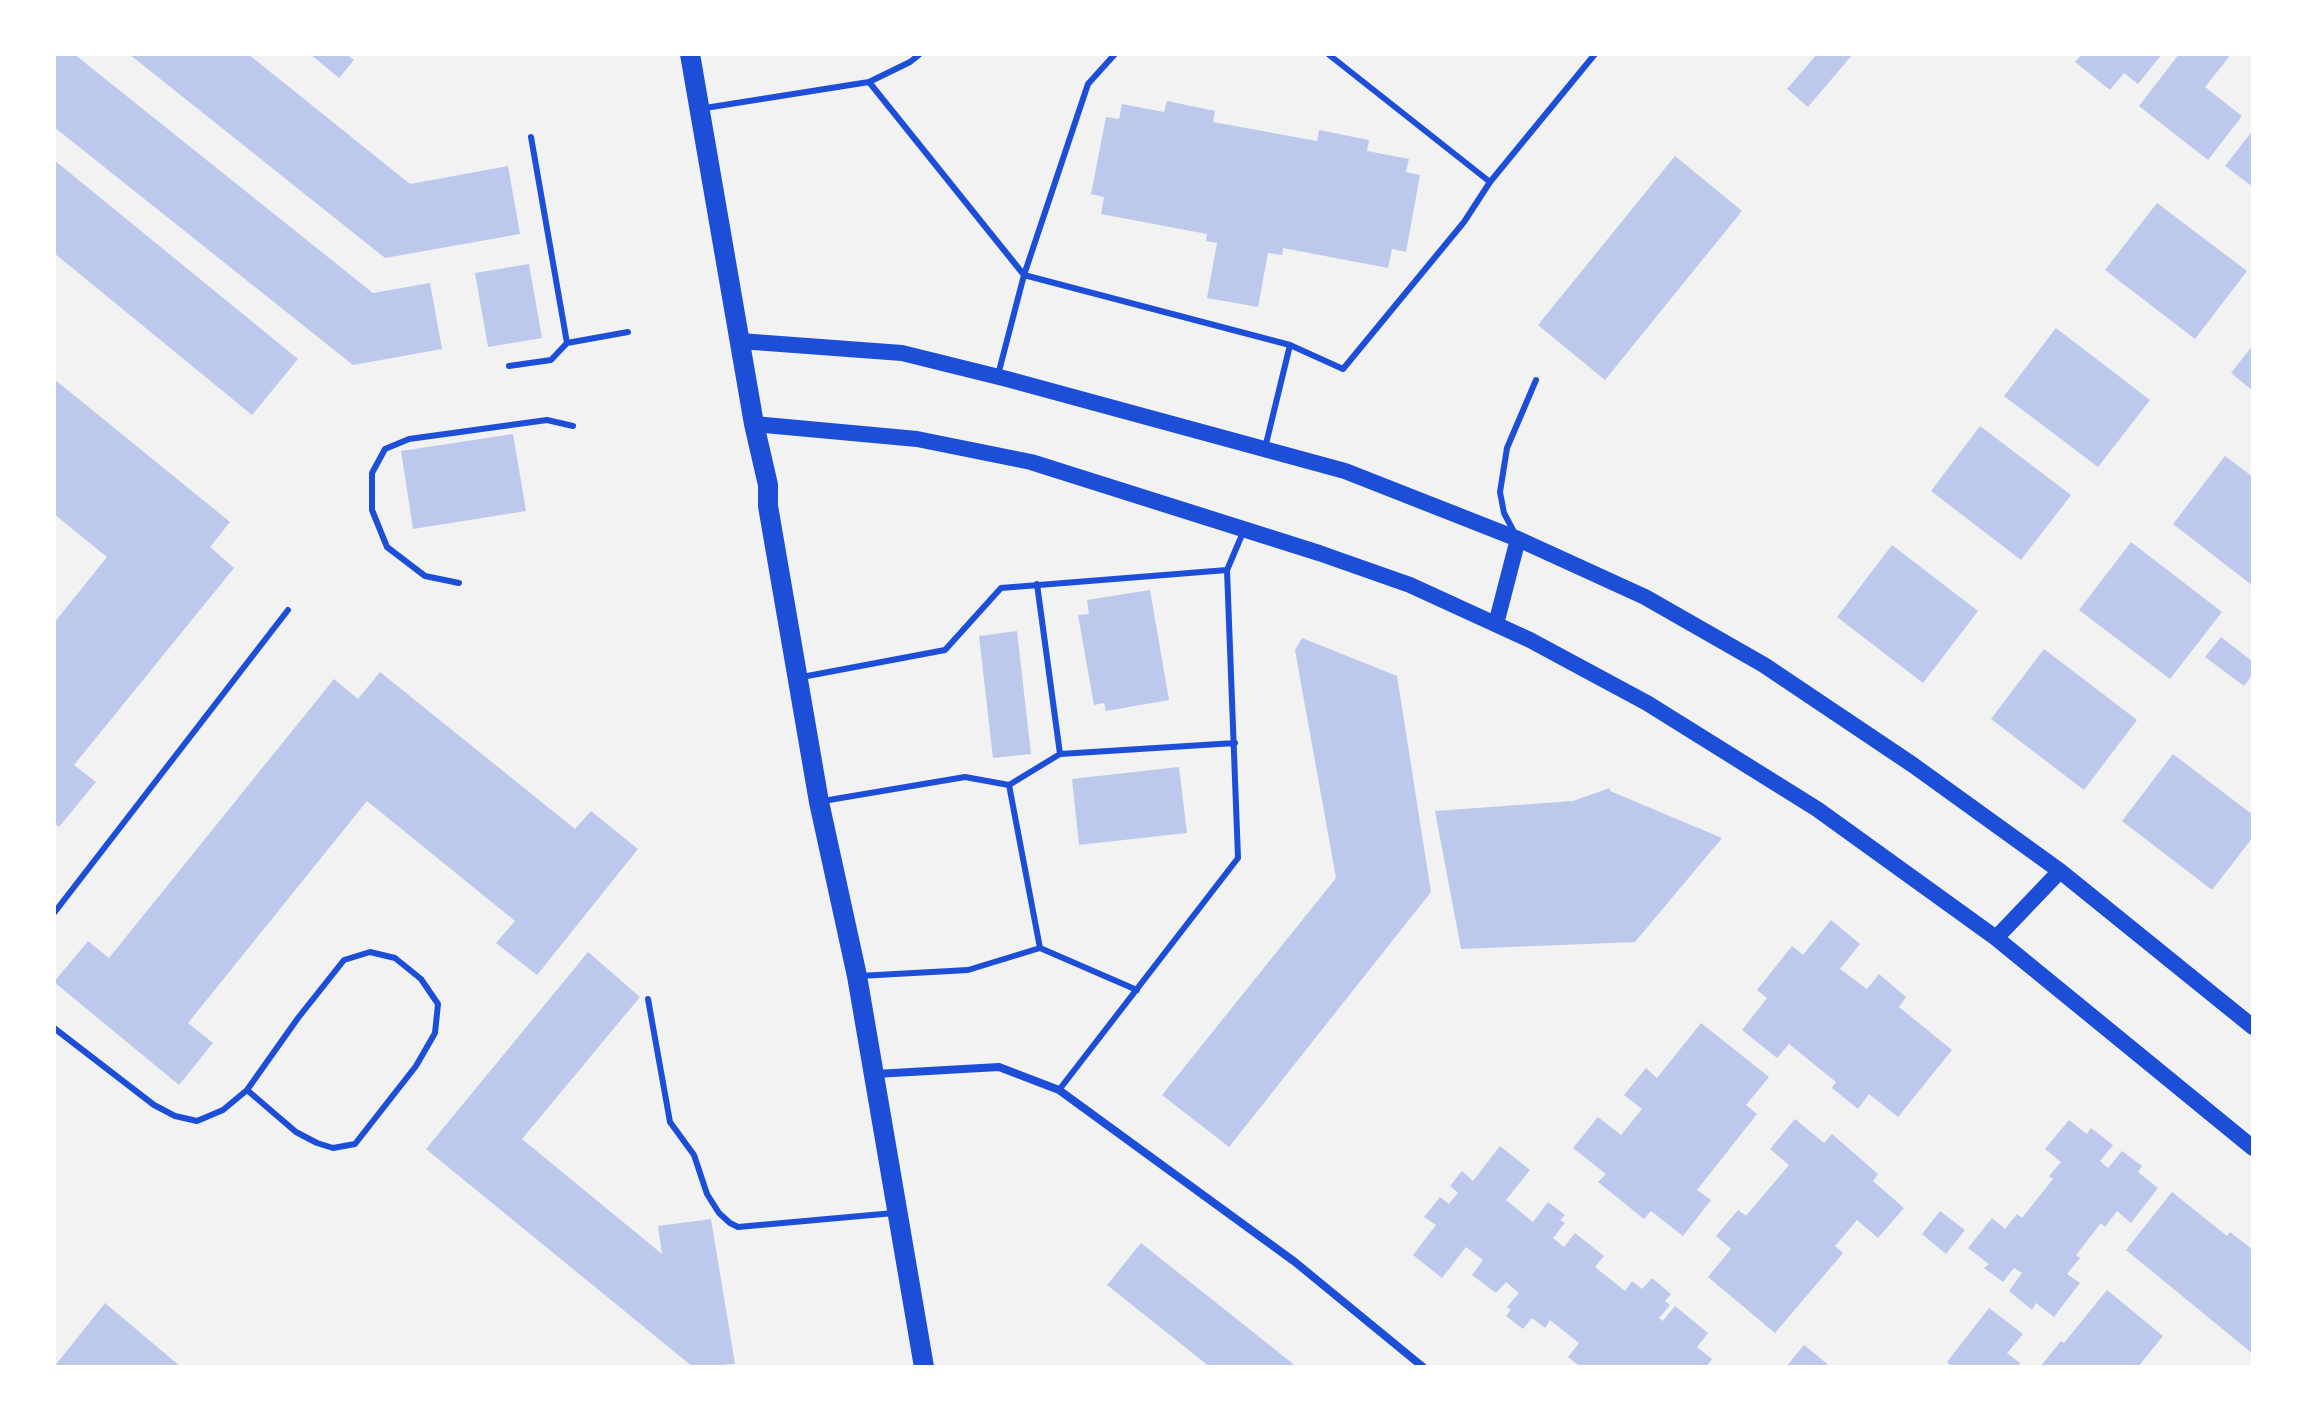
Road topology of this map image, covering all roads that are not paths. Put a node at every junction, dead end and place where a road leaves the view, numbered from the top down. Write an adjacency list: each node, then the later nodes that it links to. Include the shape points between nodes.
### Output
1 (690, 54): 7 (main road)
2 (920, 54): 6 (lane)
3 (1115, 54): 10 (lane, via 1088,84)
4 (1328, 54): 9 (lane)
5 (1595, 54): 9 (lane)
6 (869, 82): 7 (lane); 10 (lane)
7 (700, 109): 12 (main road)
8 (531, 137): 13 (lane)
9 (1490, 182): 14 (lane, via 1464,222 1343,369)
10 (1024, 275): 14 (lane); 16 (lane)
11 (628, 332): 13 (lane)
12 (740, 341): 16 (main road, via 902,353); 18 (main road)
13 (567, 343): 15 (lane, via 551,360)
14 (1290, 345): 20 (lane)
15 (509, 366)
16 (998, 376): 20 (main road)
17 (1536, 380): 22 (lane, via 1507,448 1500,492)
18 (754, 424): 21 (main road, via 917,439 1031,462); 28 (main road)
19 (573, 426): 24 (lane, via 547,420 409,439 385,449 372,473 372,510 387,547 425,576)
20 (1265, 448): 22 (main road, via 1345,471)
21 (1244, 530): 23 (lane); 27 (main road, via 1410,585)
22 (1518, 539): 27 (main road); 33 (main road, via 1645,597 1764,665)
23 (1227, 570): 25 (lane); 29 (lane)
24 (459, 583)
25 (1037, 584): 28 (lane, via 1001,588 945,650); 30 (lane)
26 (288, 610): 34 (lane)
27 (1496, 624): 35 (main road, via 1718,746 1817,809)
28 (798, 678): 32 (main road)
29 (1235, 743): 30 (lane); 38 (lane, via 1238,858)
30 (1060, 754): 31 (lane)
31 (1009, 785): 32 (lane, via 965,777); 36 (lane)
32 (819, 802): 37 (main road)
33 (2060, 871): 35 (main road); 40 (main road)
34 (54, 913)
35 (1996, 938): 45 (main road)
36 (1040, 948): 37 (lane, via 968,970); 38 (lane)
37 (857, 976): 42 (main road)
38 (1137, 990): 44 (lane)
39 (648, 999): 46 (lane, via 670,1122 694,1155 707,1194 730,1223 738,1227)
40 (2253, 1027)
41 (54, 1028): 43 (lane, via 175,1116 197,1121 223,1110)
42 (875, 1074): 44 (street, via 999,1067); 46 (main road)
43 (247, 1090): 43 (lane, via 344,960 370,952 395,958 421,979 438,1004 435,1033 416,1066 355,1144 333,1148 317,1143)
44 (1059, 1090): 48 (street, via 1295,1262)
45 (2253, 1148)
46 (897, 1213): 47 (main road)
47 (924, 1367)
48 (1423, 1367)

